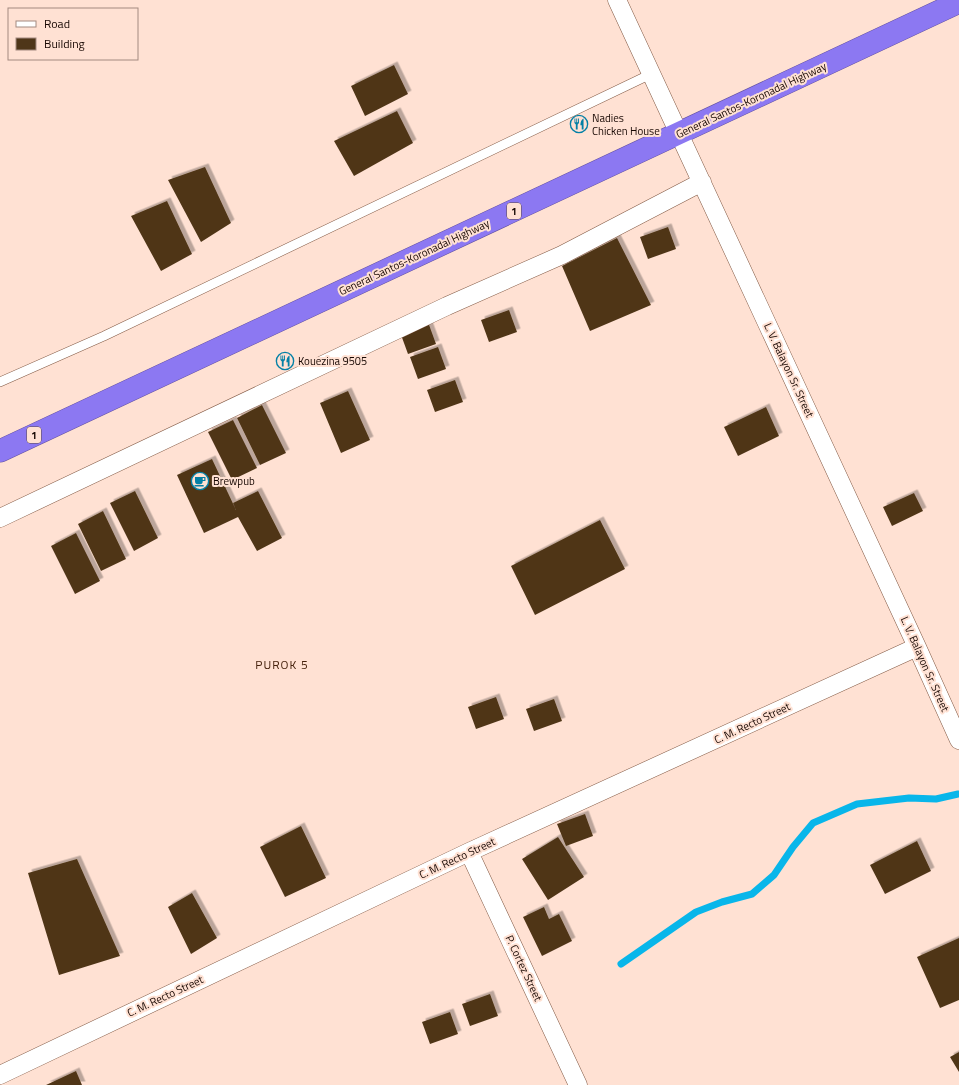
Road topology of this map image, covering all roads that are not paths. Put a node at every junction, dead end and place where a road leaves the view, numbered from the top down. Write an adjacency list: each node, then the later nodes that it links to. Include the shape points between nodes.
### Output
1 (617, 0): 3 (street, L. V. Balayon Sr. Street)
2 (959, 2): 4 (highway, General Santos-Koronadal Highway / 1)
3 (652, 74): 4 (street, L. V. Balayon Sr. Street); 6 (lane, via 112,332)
4 (679, 133): 5 (street, L. V. Balayon Sr. Street); 7 (highway, General Santos-Koronadal Highway / 1)
5 (702, 182): 8 (street, via 562,255); 9 (street, L. V. Balayon Sr. Street)
6 (0, 382)
7 (0, 452)
8 (0, 518)
9 (917, 647): 10 (street, L. V. Balayon Sr. Street); 11 (street, C. M. Recto Street)
10 (959, 740)
11 (469, 852): 12 (street, C. M. Recto Street); 13 (street, P. Cortez Street)
12 (0, 1075)
13 (578, 1085)

